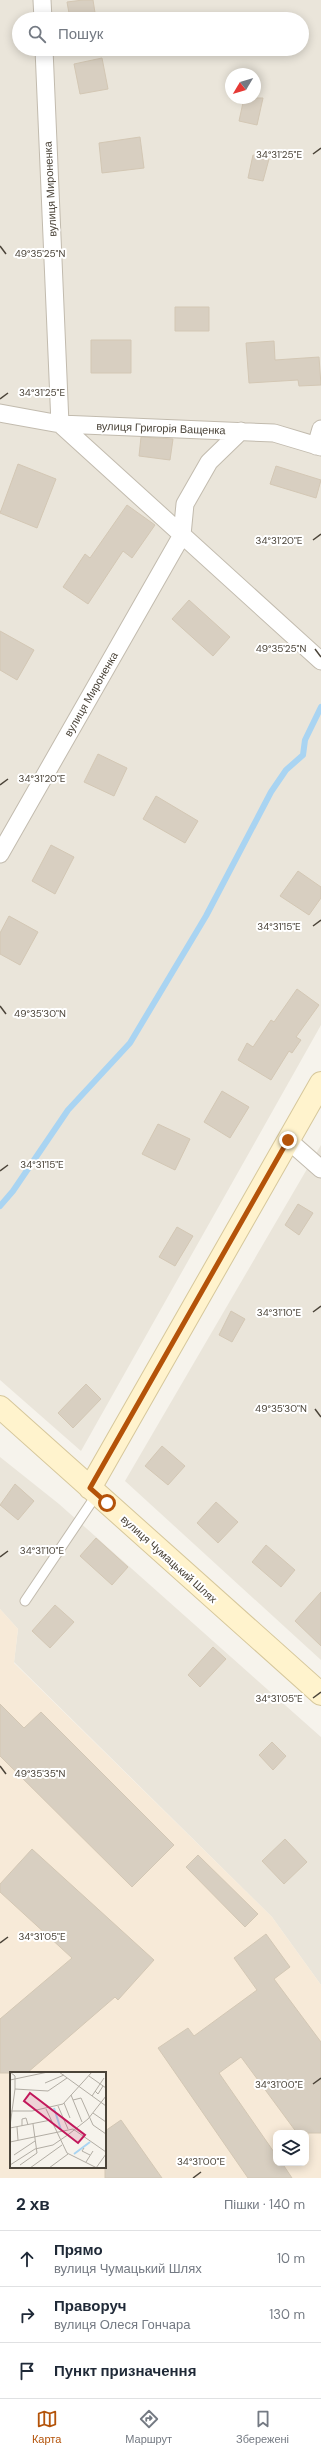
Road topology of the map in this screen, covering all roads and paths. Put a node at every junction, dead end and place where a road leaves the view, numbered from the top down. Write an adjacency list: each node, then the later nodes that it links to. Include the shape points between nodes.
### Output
1 (42, 0): 2 (street)
2 (42, 12)
3 (44, 56): 5 (street, вулиця Мироненка)
4 (0, 413): 5 (street, вулиця Григорія Ващенка)
5 (60, 424): 7 (street, вулиця Григорія Ващенка); 9 (street)
6 (321, 429): 8 (street)
7 (240, 431): 8 (street, вулиця Григорія Ващенка, via 274,433); 9 (street, via 209,462 185,504)
8 (319, 447)
9 (182, 534): 10 (street); 11 (street, вулиця Мироненка)
10 (321, 661)
11 (0, 854)
12 (321, 1083): 13 (main road)
13 (288, 1140): 14 (street); 16 (main road)
14 (321, 1169)
15 (0, 1407): 16 (main road, вулиця Чумацький Шлях)
16 (94, 1491): 17 (lane); 18 (main road, вулиця Чумацький Шлях)
17 (24, 1601)
18 (321, 1694)

